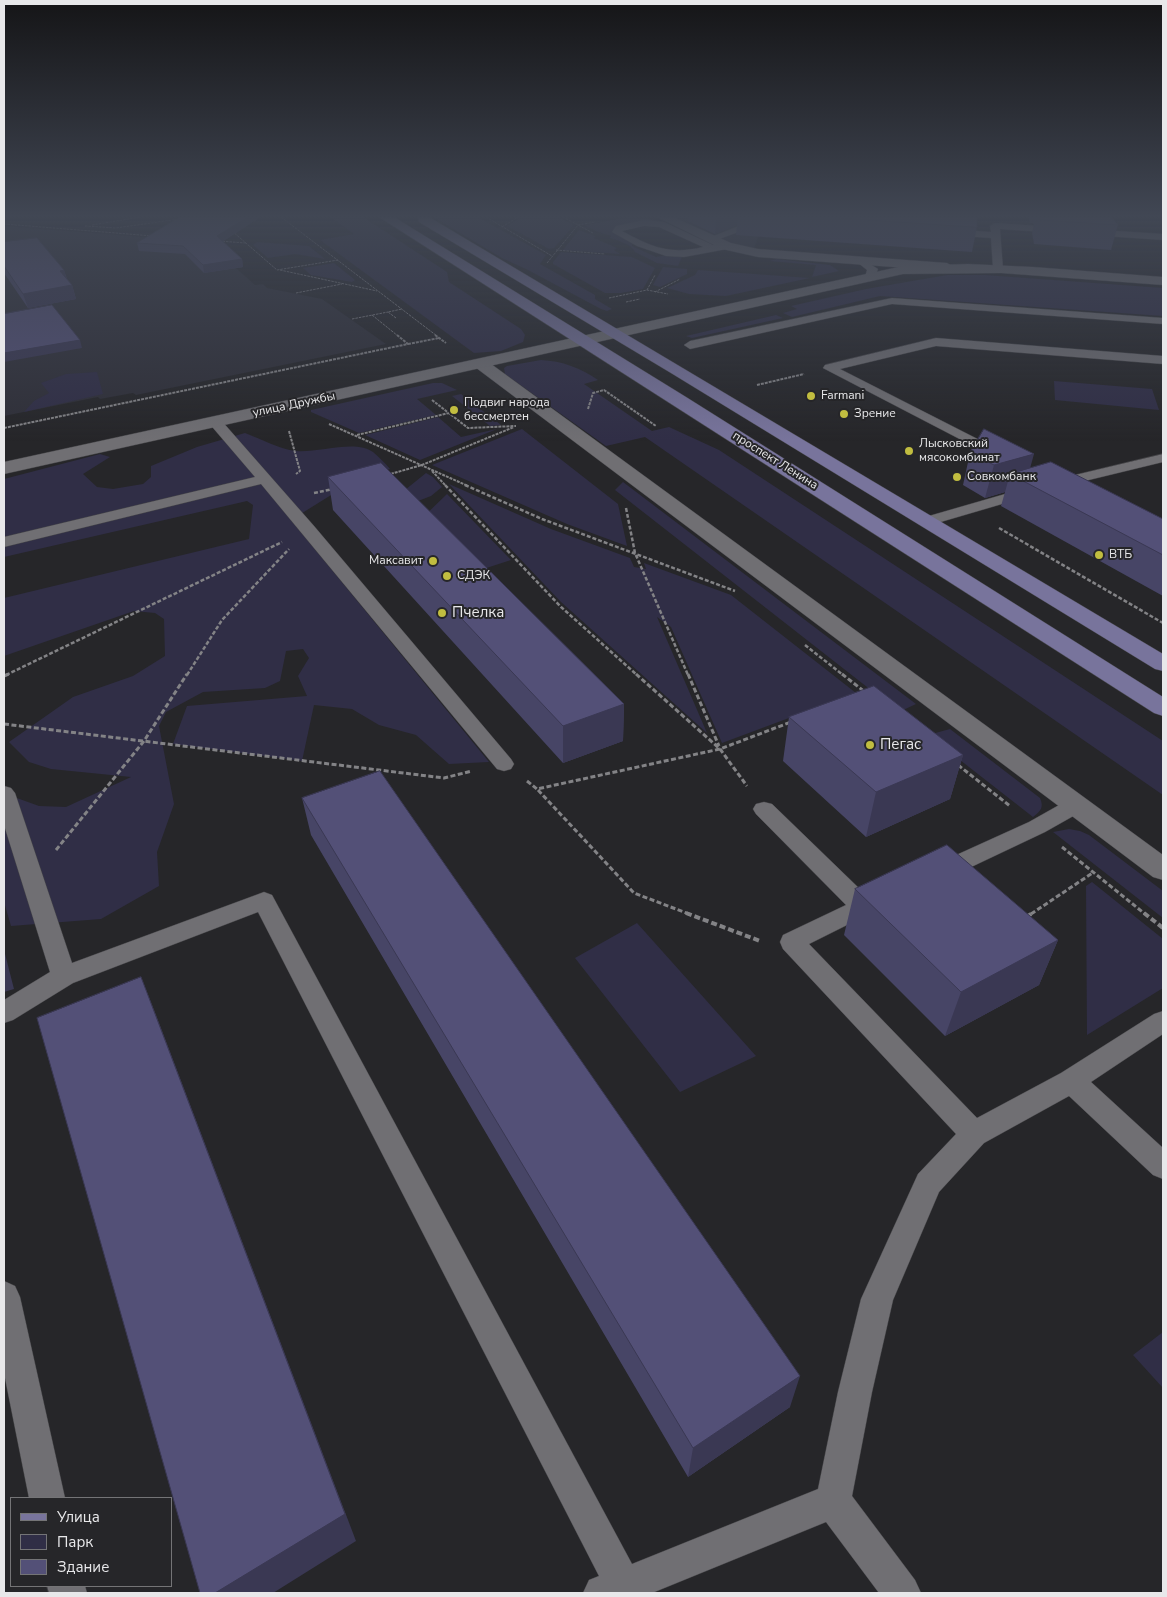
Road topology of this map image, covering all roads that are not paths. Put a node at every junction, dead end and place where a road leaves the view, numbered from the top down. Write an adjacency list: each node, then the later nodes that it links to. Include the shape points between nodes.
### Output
1 (504, 292): 6 (main road, проспект Ленина)
2 (545, 292): 5 (main road, проспект Ленина)
3 (805, 292): 5 (street, улица Дружбы)
4 (1163, 321): 7 (lane, via 892,301)
5 (616, 334): 6 (street, улица Дружбы); 18 (main road, проспект Ленина)
6 (584, 342): 9 (street, улица Дружбы); 21 (main road, проспект Ленина)
7 (690, 345)
8 (1163, 360): 12 (lane, via 936,342 829,368)
9 (481, 364): 10 (street, улица Дружбы); 24 (street)
10 (214, 422): 13 (street, улица Дружбы); 16 (lane)
11 (1163, 458): 15 (lane)
12 (1012, 462)
13 (4, 468)
14 (1038, 476): 15 (lane)
15 (1055, 484): 17 (lane); 18 (lane)
16 (273, 490): 19 (lane); 22 (lane)
17 (1073, 493)
18 (927, 521): 20 (main road, проспект Ленина)
19 (4, 542)
20 (1163, 664)
21 (1163, 708)
22 (504, 764)
23 (4, 793): 30 (lane)
24 (1076, 805): 26 (street); 27 (lane, via 1029,831)
25 (764, 809): 29 (lane)
26 (1163, 870)
27 (923, 880)
28 (897, 891): 29 (lane)
29 (862, 906): 34 (lane, via 792,942)
30 (64, 976): 31 (lane); 39 (lane, via 264,901)
31 (4, 1013)
32 (1163, 1021): 33 (lane)
33 (1071, 1081): 34 (lane); 35 (lane)
34 (974, 1134): 38 (lane, via 928,1183 877,1300 854,1392)
35 (1163, 1166)
36 (4, 1297): 37 (lane)
37 (47, 1497)
38 (833, 1501): 39 (lane); 40 (lane)
39 (613, 1590)
40 (902, 1593)

